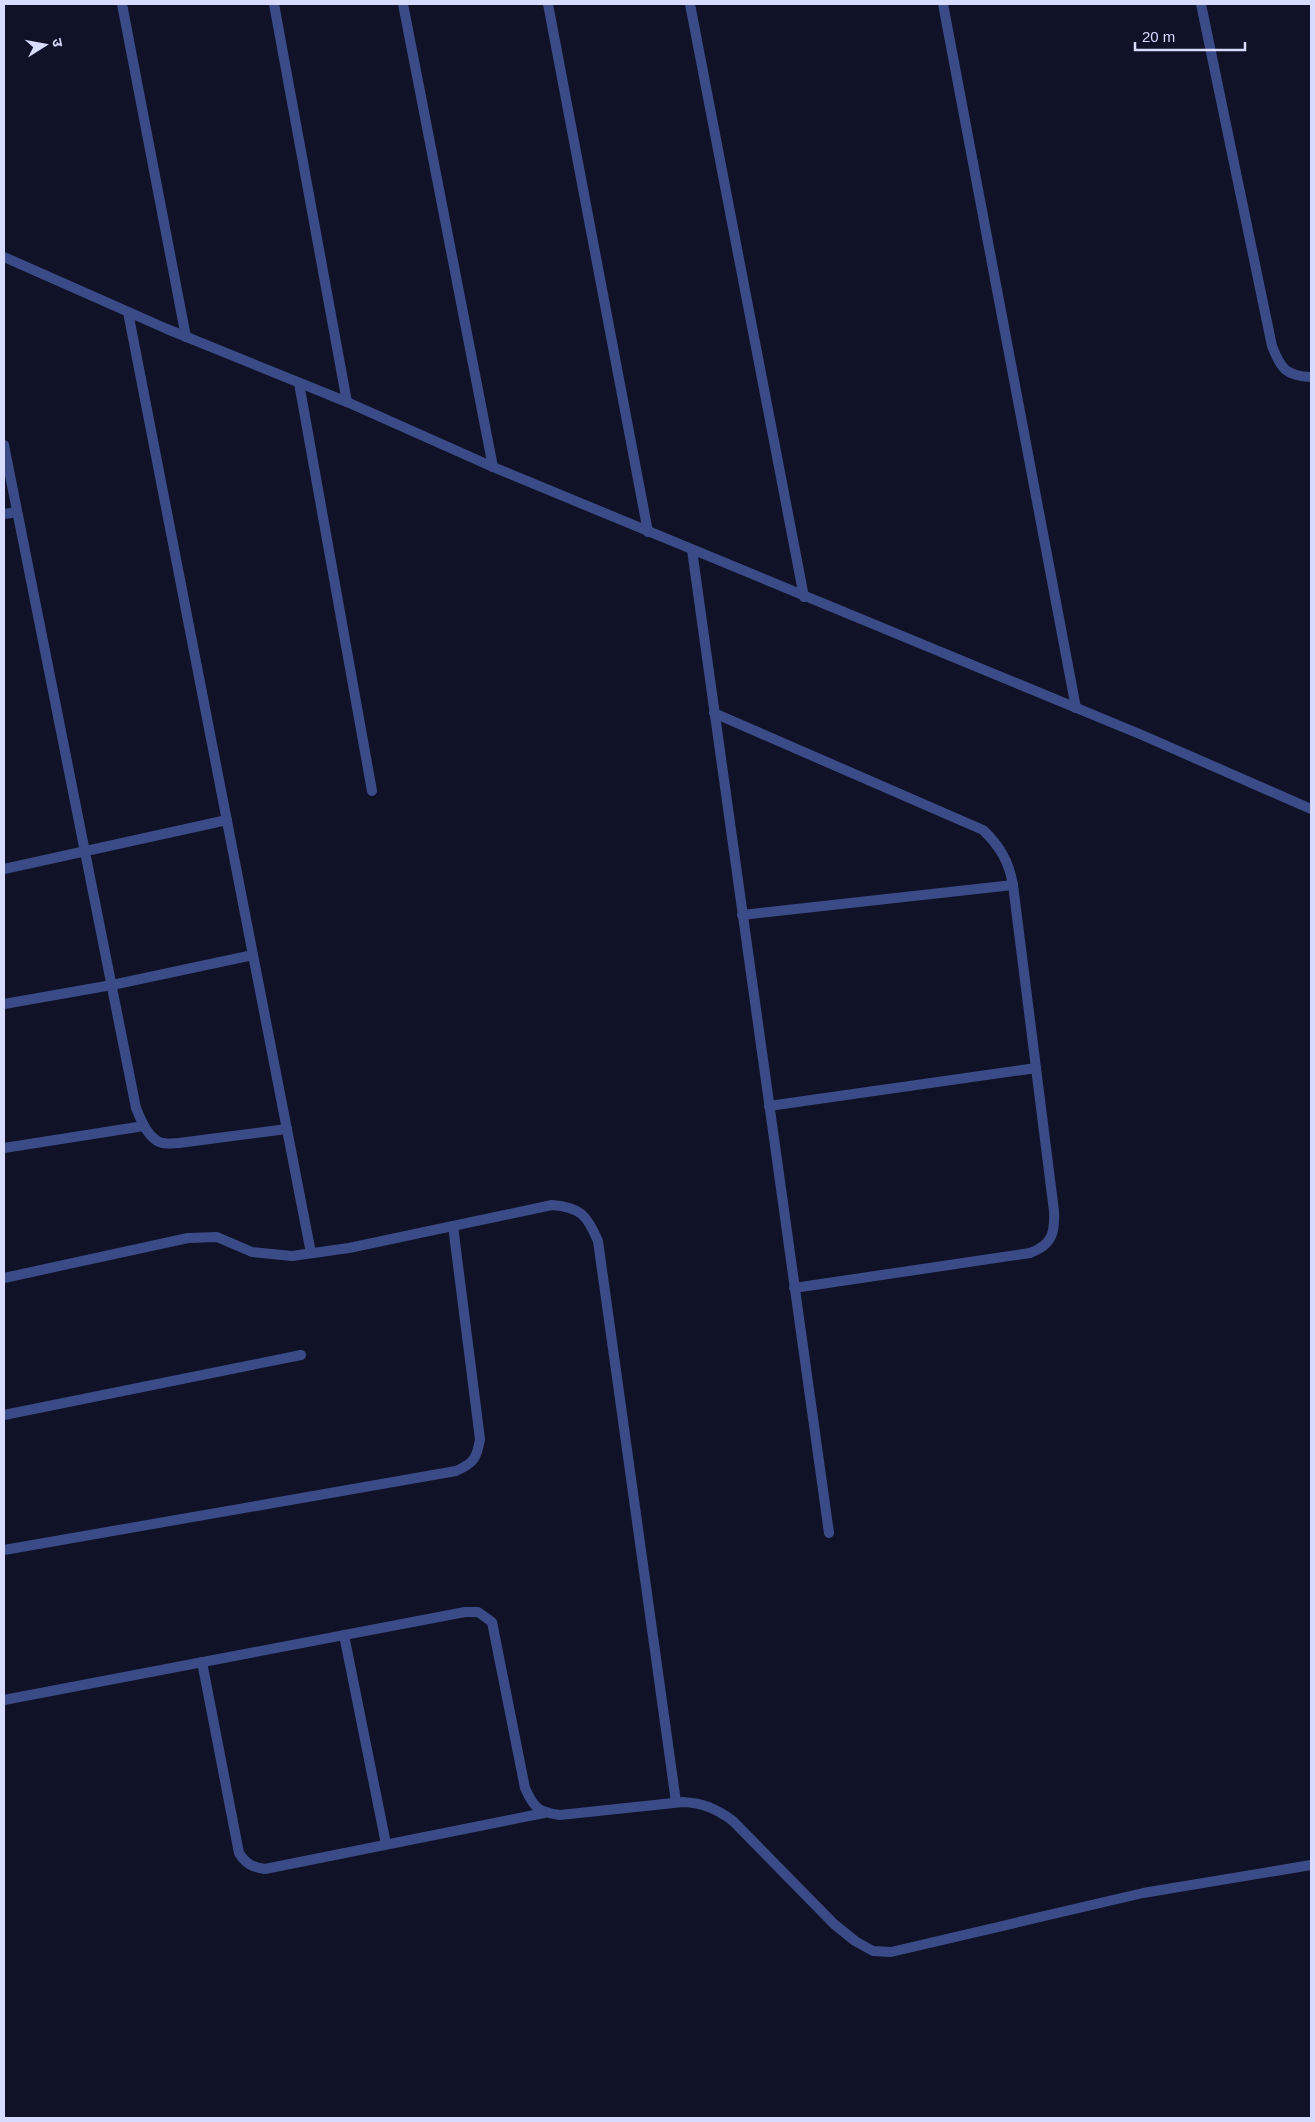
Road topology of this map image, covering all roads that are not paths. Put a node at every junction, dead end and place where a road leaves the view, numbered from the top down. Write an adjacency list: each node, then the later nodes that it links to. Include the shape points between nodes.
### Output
1 (122, 4): 10 (street)
2 (274, 4): 13 (street)
3 (403, 4): 15 (street)
4 (549, 4): 18 (street)
5 (690, 4): 20 (street)
6 (943, 4): 21 (street)
7 (1201, 4): 11 (street, via 1272,346 1278,362 1287,373)
8 (4, 257): 9 (street)
9 (128, 312): 10 (street); 25 (street)
10 (186, 337): 12 (street)
11 (1311, 377)
12 (299, 383): 13 (street); 23 (street)
13 (347, 402): 15 (street)
14 (4, 444): 16 (street)
15 (493, 467): 18 (street)
16 (17, 512): 17 (street); 26 (street)
17 (4, 514)
18 (648, 532): 19 (street)
19 (692, 550): 20 (street); 22 (street)
20 (804, 597): 21 (street)
21 (1076, 708): 24 (street)
22 (714, 713): 28 (street, via 983,830 1003,854); 29 (street)
23 (372, 791)
24 (1311, 809)
25 (227, 820): 26 (street); 30 (street)
26 (85, 851): 27 (street); 31 (street)
27 (4, 868)
28 (1013, 885): 29 (street); 33 (street)
29 (742, 915): 34 (street)
30 (253, 954): 31 (street); 36 (street)
31 (112, 985): 32 (street); 35 (street, via 136,1108)
32 (4, 1004)
33 (1036, 1068): 34 (street); 41 (street, via 1054,1227 1050,1240 1042,1249)
34 (769, 1106): 41 (street)
35 (144, 1126): 36 (street, via 162,1143); 37 (street)
36 (287, 1129): 39 (street)
37 (4, 1148)
38 (453, 1226): 39 (street); 45 (street, via 480,1439 478,1453 470,1465 456,1471); 49 (street, via 552,1205 565,1206 590,1221 598,1240)
39 (311, 1253): 40 (street, via 292,1256 252,1252 218,1237 204,1236)
40 (4, 1278)
41 (794, 1288): 44 (street)
42 (301, 1355): 43 (street)
43 (4, 1415)
44 (829, 1533)
45 (4, 1550)
46 (344, 1635): 47 (street); 50 (street, via 465,1612 478,1612 492,1622 525,1788 533,1805); 51 (street)
47 (202, 1662): 48 (street); 51 (street, via 239,1853 245,1862 265,1869)
48 (4, 1700)
49 (676, 1802): 50 (street, via 560,1816); 52 (street, via 700,1803 733,1821 834,1924 873,1951 891,1952 1143,1893)
50 (544, 1813): 51 (street)
51 (386, 1844)
52 (1311, 1865)

